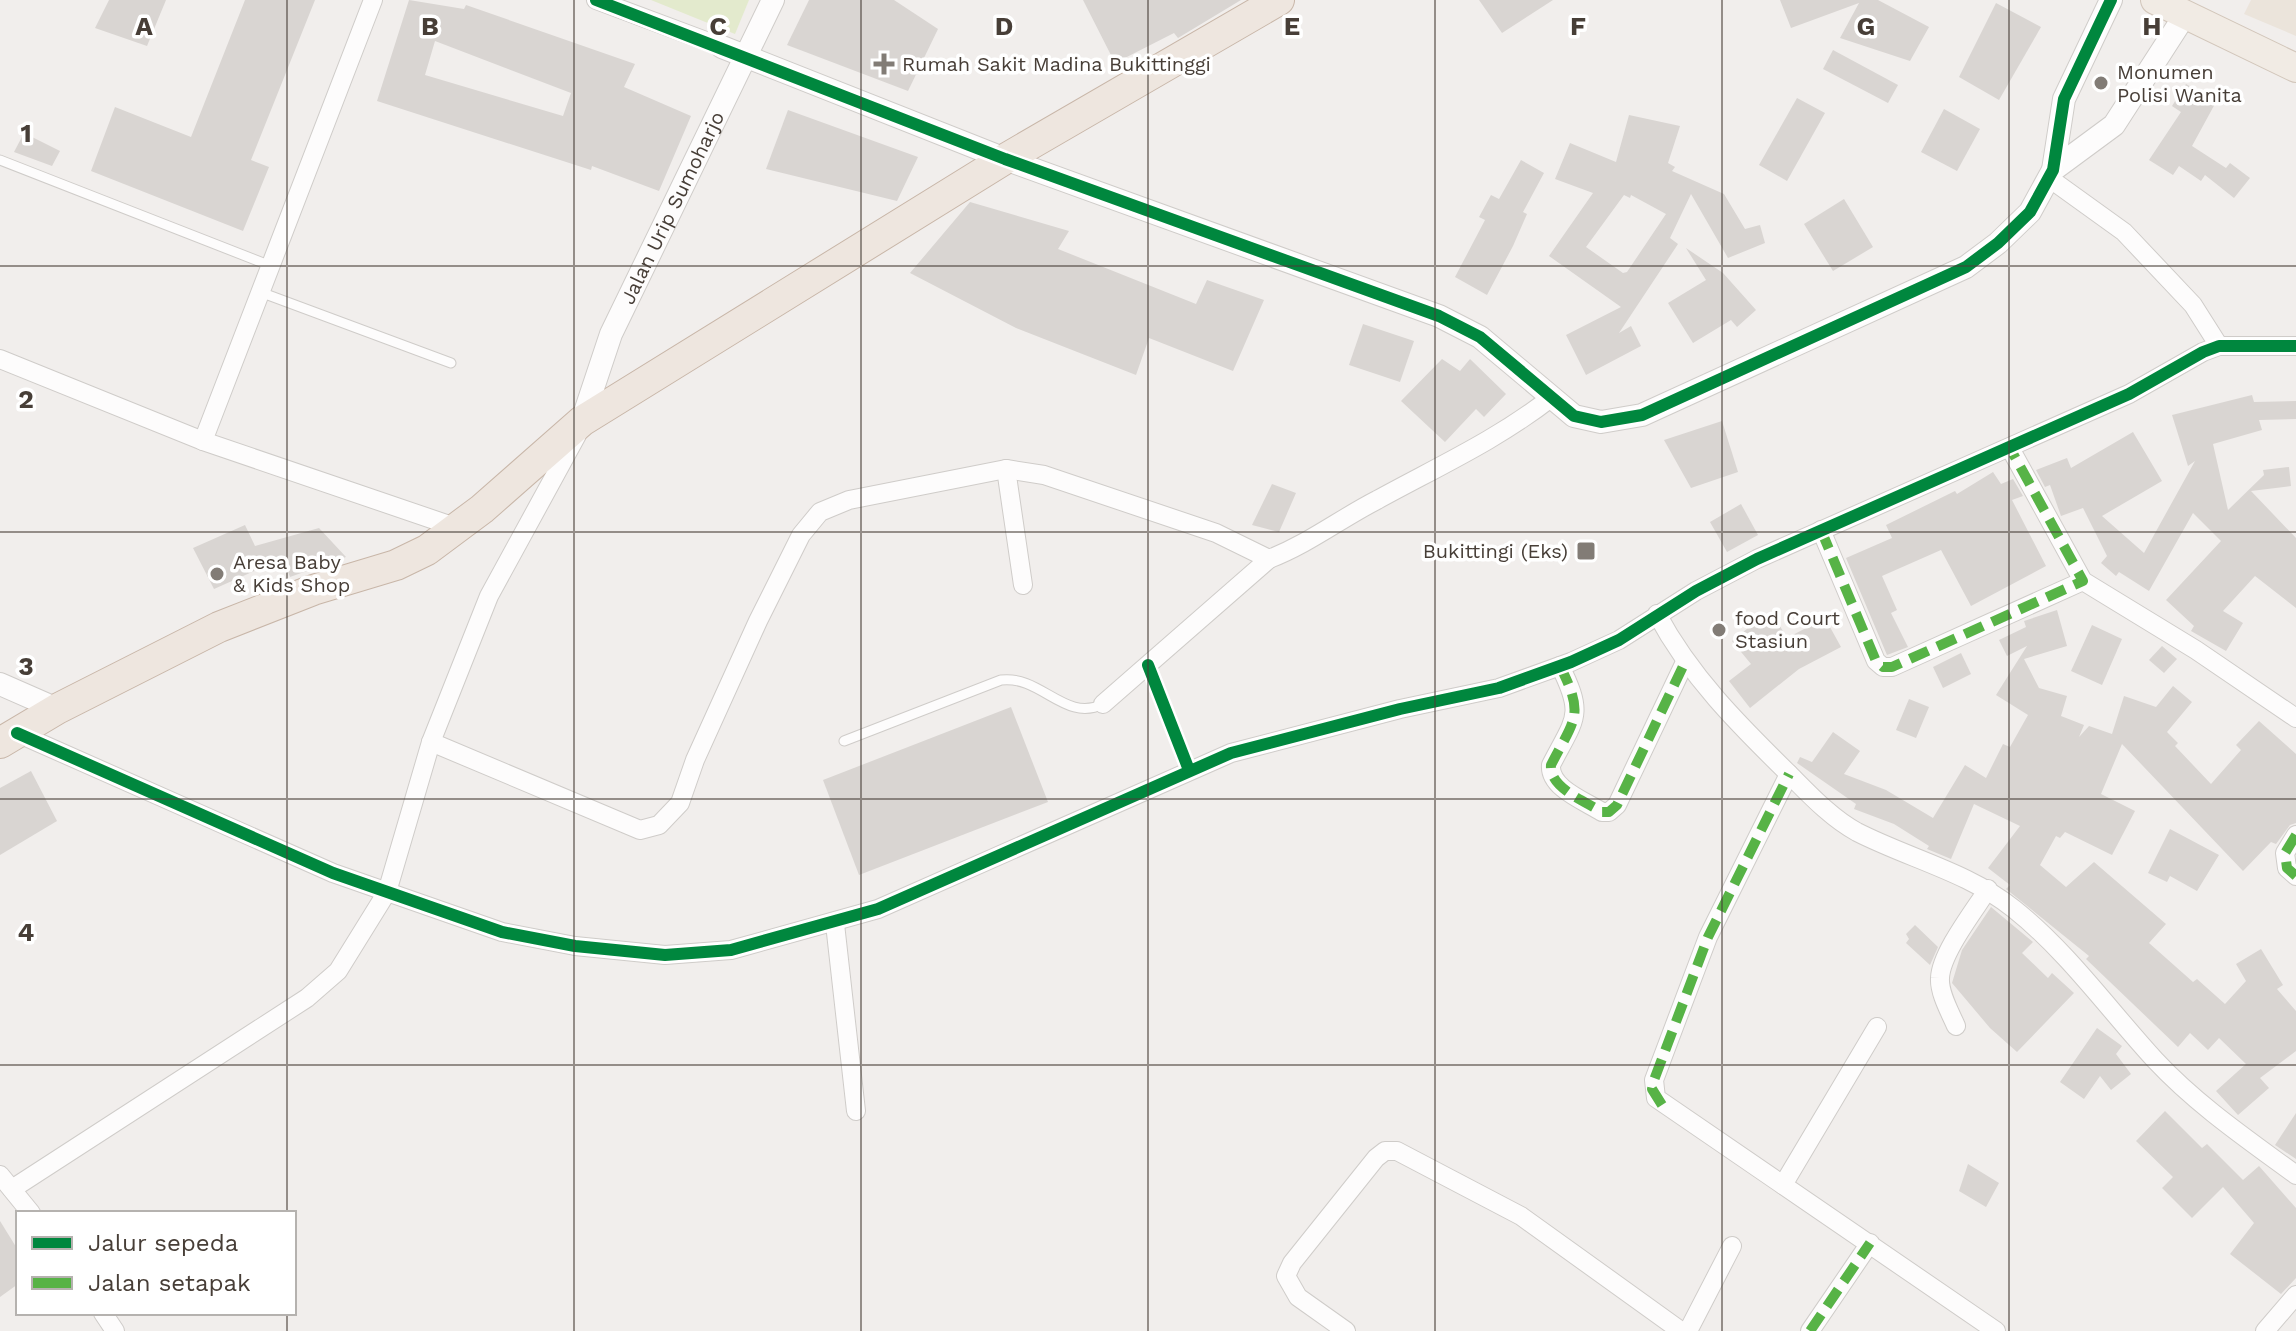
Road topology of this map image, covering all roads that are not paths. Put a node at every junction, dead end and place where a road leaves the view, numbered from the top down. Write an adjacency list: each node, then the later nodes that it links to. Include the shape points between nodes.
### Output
1 (373, 0): 14 (street)
2 (596, 0): 8 (street)
3 (773, 0): 9 (street, Jalan Urip Sumoharjo)
4 (1279, 0): 11 (highway)
5 (2111, 0): 13 (street, via 2064,99)
6 (2155, 0): 7 (main road)
7 (2185, 15): 10 (main road); 13 (street, via 2114,125)
8 (722, 47): 9 (street)
9 (747, 56): 11 (street); 21 (street, Jalan Urip Sumoharjo, via 617,321)
10 (2296, 68)
11 (1005, 159): 20 (street, via 1439,316 1480,337); 21 (highway)
12 (0, 160): 14 (lane)
13 (2051, 174): 16 (street, via 2124,232 2193,305); 20 (street, via 2030,212 1966,267 1642,415 1601,422 1574,416)
14 (271, 266): 15 (street)
15 (260, 292): 19 (lane); 22 (street)
16 (2219, 346): 17 (street); 23 (street)
17 (2296, 346)
18 (0, 359): 22 (street)
19 (451, 363)
20 (1552, 397): 27 (street, via 1487,443)
21 (582, 421): 25 (highway); 39 (street, via 489,596)
22 (203, 441): 25 (street)
23 (2010, 448): 26 (street); 28 (street)
24 (1006, 469): 27 (street, via 1044,475 1216,533); 29 (street); 39 (street, via 849,500 811,520 758,621 680,803 659,825 640,830)
25 (458, 528): 35 (highway, via 396,565 219,627)
26 (1821, 530): 28 (street, via 1883,667); 30 (street)
27 (1269, 559): 34 (street)
28 (2083, 581): 36 (street)
29 (1023, 585)
30 (1657, 614): 31 (street); 32 (street, via 1619,640)
31 (1685, 662): 32 (street, via 1609,812 1550,774 1576,716 1577,705); 40 (street)
32 (1560, 666): 45 (street, via 1499,688 1231,753)
33 (0, 684): 35 (street)
34 (1103, 704): 38 (lane, via 1089,711 1071,709 1030,682 1001,680)
35 (57, 709): 37 (highway)
36 (2296, 718)
37 (9, 738): 44 (street)
38 (844, 741)
39 (431, 742): 44 (street)
40 (1789, 774): 43 (street, via 1854,830); 51 (street, via 1698,959 1652,1089 1662,1105)
41 (2296, 835): 42 (street, via 2285,853 2287,868)
42 (2296, 876)
43 (1988, 889): 46 (street, via 1941,971 1941,988); 49 (street, via 2040,932 2182,1087)
44 (387, 892): 45 (street, via 502,932 665,955 731,950); 50 (street, via 323,986)
45 (835, 924): 48 (street)
46 (1956, 1026)
47 (1877, 1027): 51 (street)
48 (856, 1111)
49 (2296, 1175)
50 (6, 1182): 52 (street)
51 (1783, 1185): 53 (street)
52 (29, 1211)
53 (1870, 1243): 59 (street); 60 (street)
54 (1732, 1246): 58 (street)
55 (2296, 1295): 61 (street)
56 (1346, 1331): 57 (street, via 1298,1297 1286,1276 1385,1151 1397,1151 1521,1216)
57 (1681, 1331)
58 (1688, 1331)
59 (1810, 1331)
60 (1996, 1331)
61 (2265, 1331)

